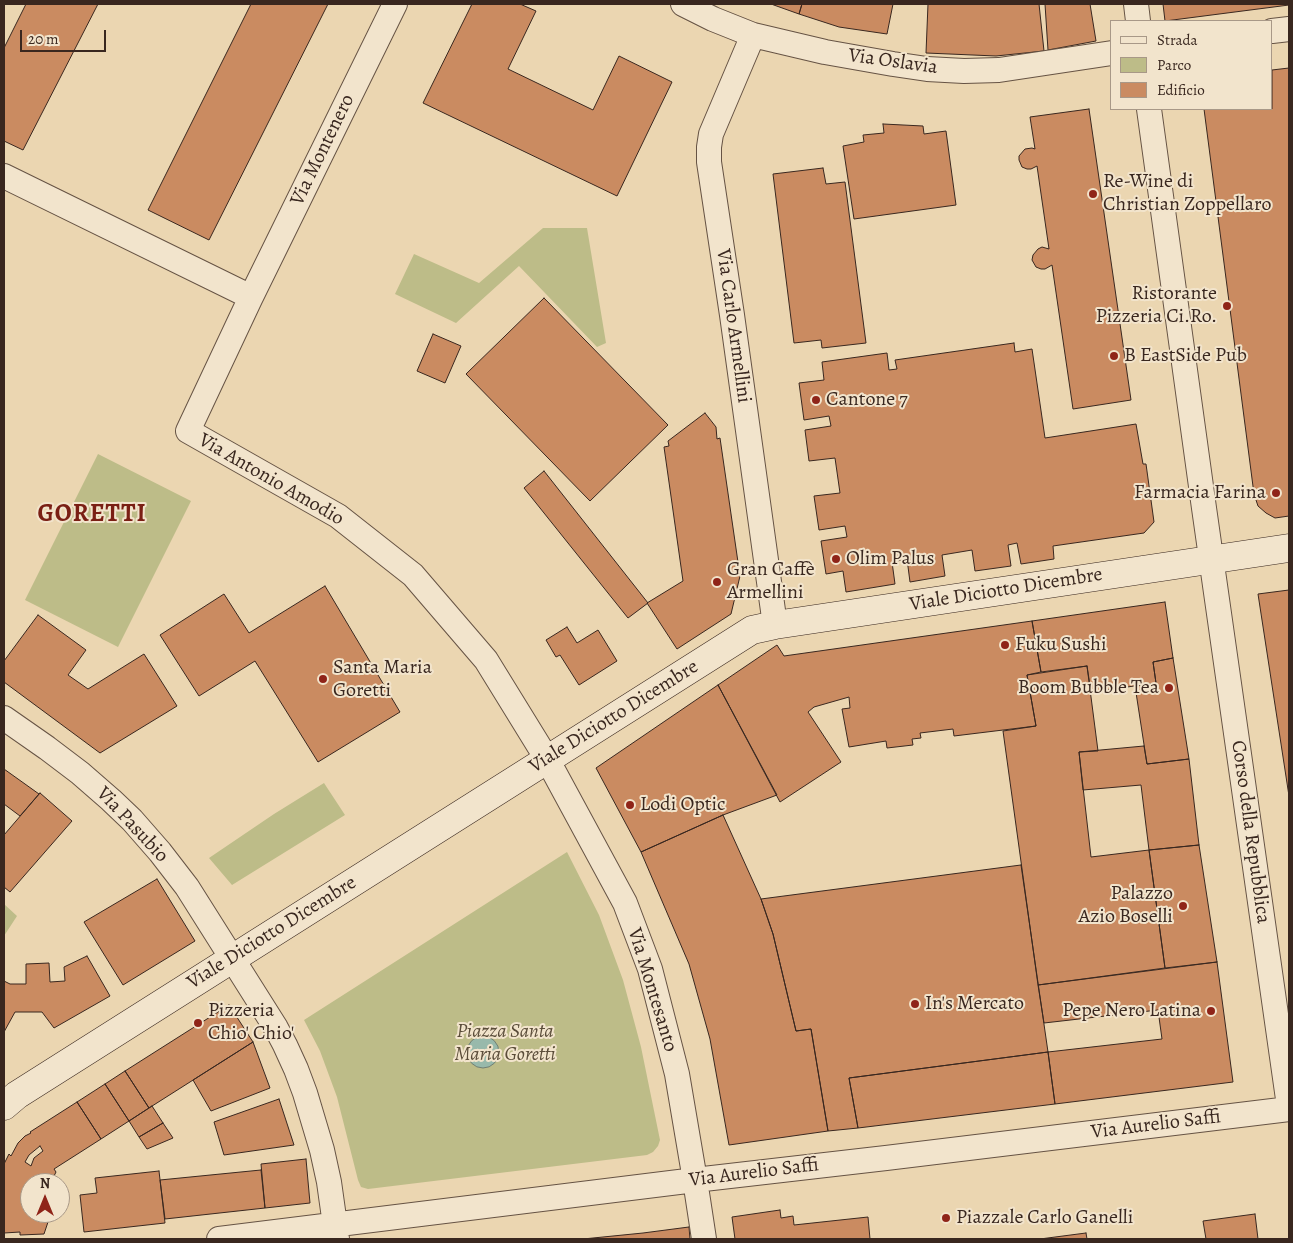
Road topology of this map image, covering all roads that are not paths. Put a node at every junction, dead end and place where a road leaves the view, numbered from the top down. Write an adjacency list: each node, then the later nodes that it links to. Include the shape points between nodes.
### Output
1 (395, 4): 11 (street, Via Montenero)
2 (683, 4): 7 (street, Via Oslavia)
3 (1136, 4): 4 (street)
4 (1138, 20)
5 (1289, 29): 6 (street)
6 (1273, 31)
7 (752, 35): 8 (street, Via Oslavia, via 893,64 964,71 999,70); 14 (street, Via Carlo Armellini, via 711,134 709,162)
8 (1110, 53)
9 (1149, 110): 13 (street, Corso della Repubblica)
10 (4, 176): 11 (street)
11 (251, 297): 16 (street, Via Antonio Amodio, via 188,431 338,516 413,575 486,660)
12 (1289, 548): 13 (main road, Viale Diciotto Dicembre)
13 (1211, 559): 14 (main road, Viale Diciotto Dicembre); 19 (street, Corso della Repubblica)
14 (775, 624): 16 (main road, Viale Diciotto Dicembre, via 740,637)
15 (4, 718): 17 (street, Via Pasubio, via 80,773 132,820 187,887)
16 (548, 759): 17 (main road, Viale Diciotto Dicembre); 20 (street, Via Montesanto, via 625,903 650,969 677,1074)
17 (232, 958): 18 (main road, Viale Diciotto Dicembre); 21 (street, Via Pasubio, via 285,1044 305,1093 322,1150)
18 (8, 1096)
19 (1289, 1108): 20 (street, Via Aurelio Saffi)
20 (695, 1180): 21 (street, Via Aurelio Saffi); 23 (street, Via Montesanto)
21 (336, 1232): 22 (street, Via Aurelio Saffi)
22 (219, 1239)
23 (704, 1239)

